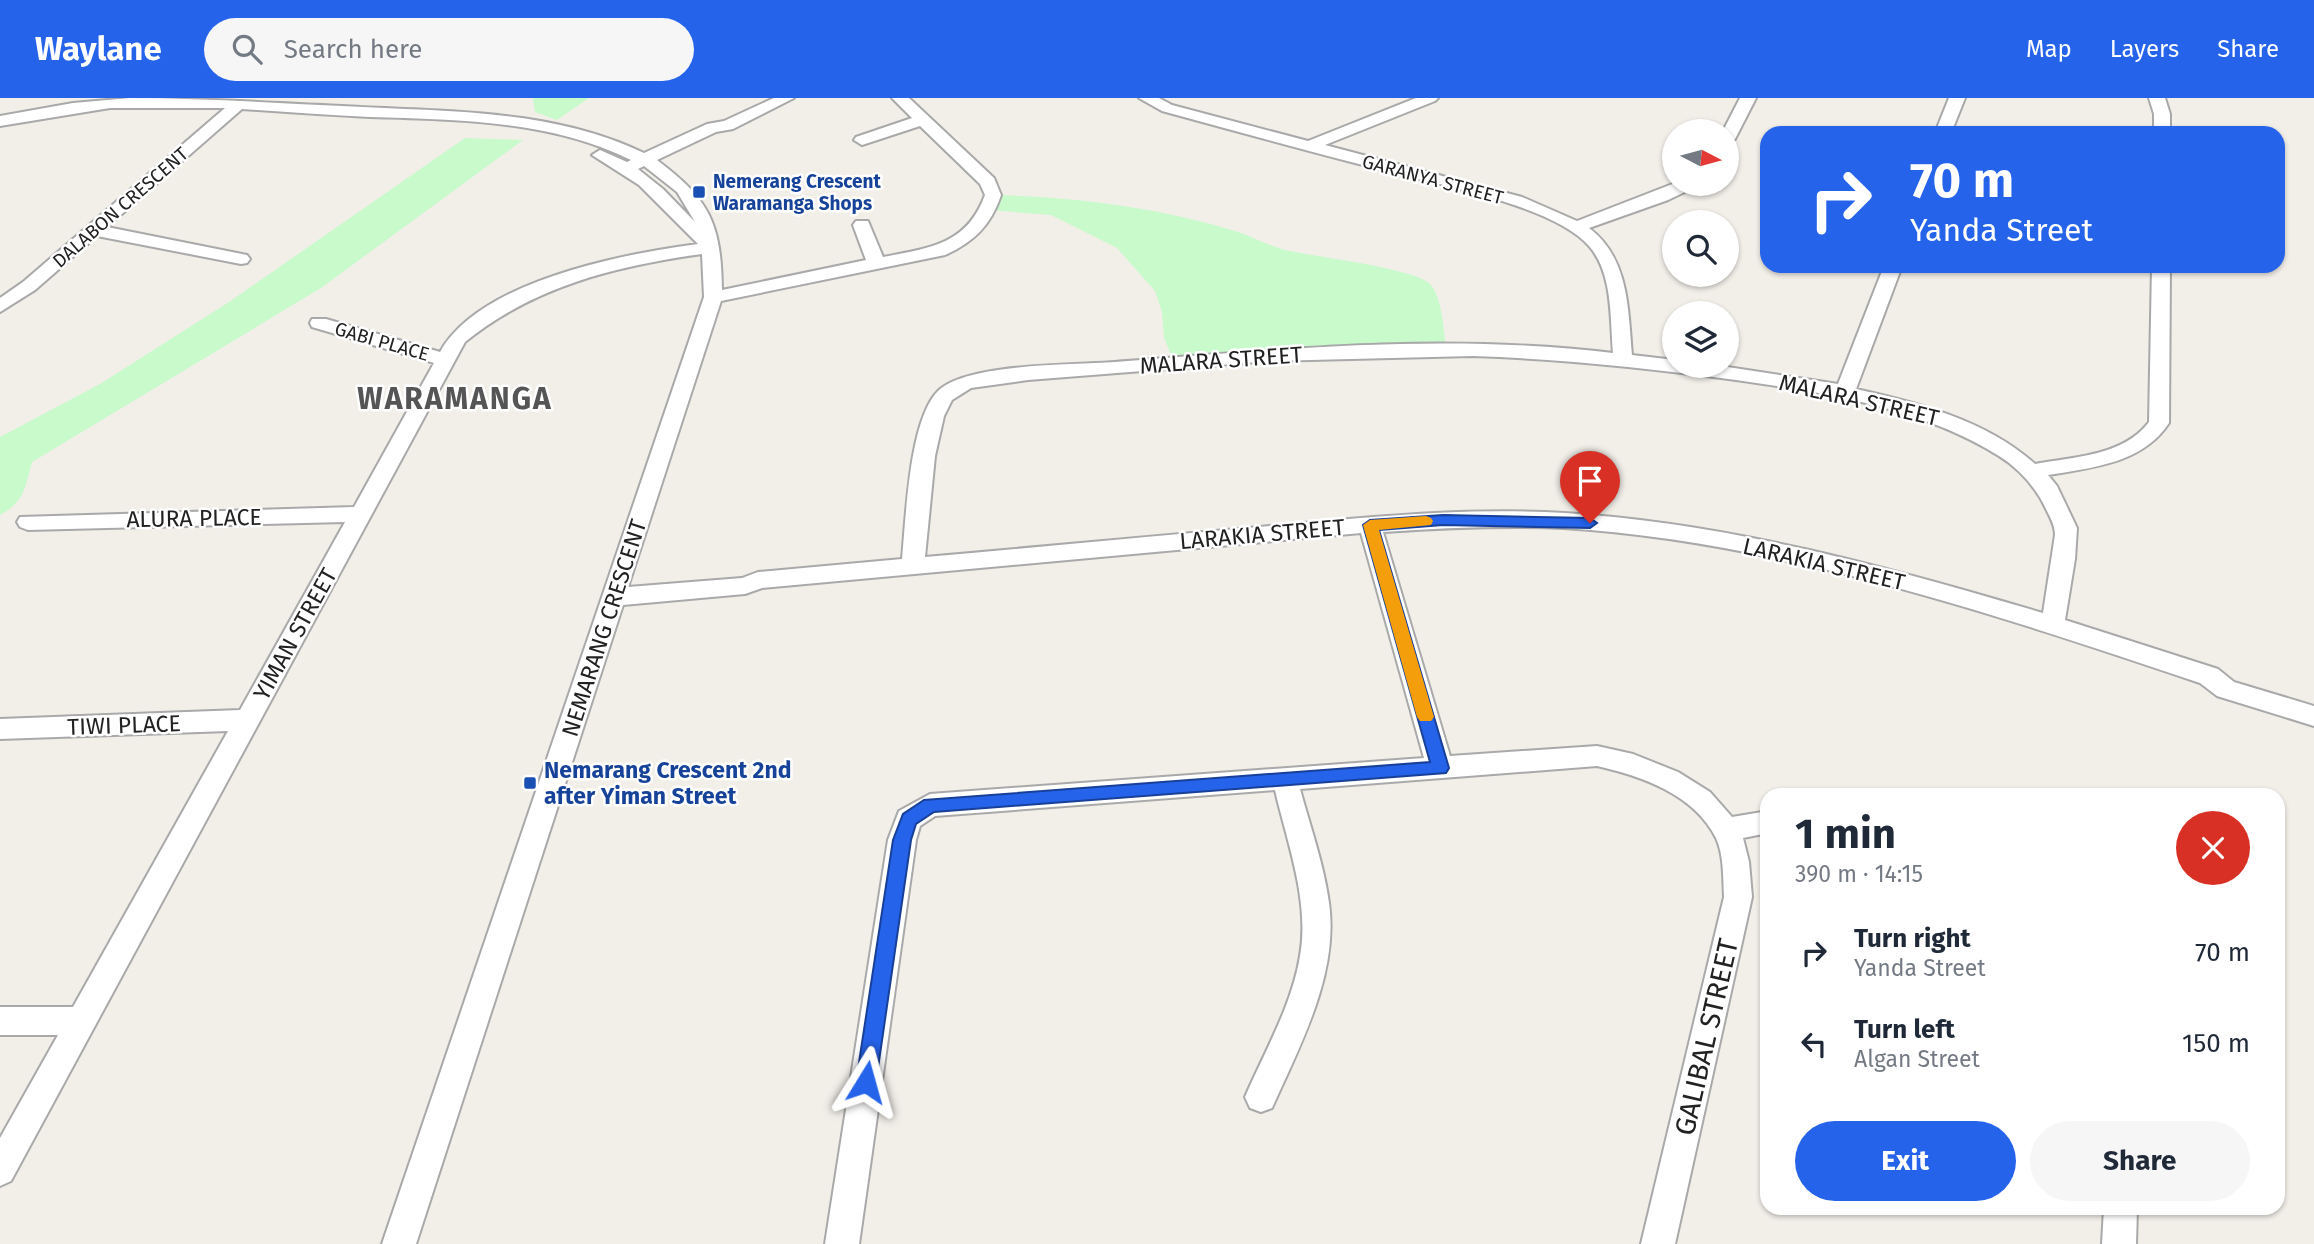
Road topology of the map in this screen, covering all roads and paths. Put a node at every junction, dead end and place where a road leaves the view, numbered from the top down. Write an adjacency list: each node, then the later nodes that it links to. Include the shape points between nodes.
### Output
1 (786, 98): 18 (street, via 727,126 722,133)
2 (900, 98): 10 (street)
3 (1147, 98): 17 (street, GARANYA STREET, via 1167,108)
4 (1430, 98): 17 (street)
5 (1748, 98): 9 (street)
6 (1956, 98): 12 (street)
7 (2157, 98): 13 (street)
8 (233, 110): 11 (street, NEMARANG CRESCENT, via 147,102); 14 (street, NEMARANG CRESCENT); 15 (street, NEMARANG CRESCENT, via 77,117); 23 (street, DALABON CRESCENT)
9 (1737, 119)
10 (923, 120): 16 (street); 26 (street, via 988,182 993,195 989,211 981,225 953,245)
11 (0, 121)
12 (1946, 126)
13 (2162, 126)
14 (513, 127): 18 (street, NEMARANG CRESCENT, via 556,128); 19 (street, NEMARANG CRESCENT)
15 (0, 129)
16 (862, 140)
17 (1309, 146): 22 (street, GARANYA STREET, via 1516,201)
18 (650, 161): 19 (street); 24 (street, NEMARANG CRESCENT, via 685,189 705,221)
19 (631, 171): 24 (street, NEMARANG CRESCENT, via 670,202)
20 (1662, 196): 22 (street)
21 (862, 225): 26 (street)
22 (1578, 226): 32 (street, GARANYA STREET, via 1602,249 1616,279)
23 (94, 230): 25 (street); 30 (street, DALABON CRESCENT)
24 (711, 248): 29 (street, NEMARANG CRESCENT); 33 (street, YIMAN STREET, via 587,272 536,287 469,328)
25 (241, 259)
26 (877, 265): 29 (street)
27 (1890, 273): 36 (street)
28 (2161, 273): 37 (street, via 2159,423 2154,433 2122,452)
29 (713, 297): 42 (street, NEMARANG CRESCENT)
30 (0, 306)
31 (319, 323): 33 (street, GABI PLACE)
32 (1623, 358): 34 (street, MALARA STREET); 41 (street, MALARA STREET, via 1446,349 1311,354 1174,362 966,383 941,401 929,428)
33 (446, 360): 38 (street, YIMAN STREET)
34 (1662, 364)
35 (1739, 376): 36 (street, MALARA STREET)
36 (1845, 392): 37 (street, MALARA STREET, via 1961,425 1992,440)
37 (2033, 471): 43 (street, MALARA STREET, via 2056,503 2067,530)
38 (361, 514): 39 (street, ALURA PLACE); 47 (street, YIMAN STREET)
39 (28, 522)
40 (1370, 525): 41 (street, LARAKIA STREET); 43 (street, LARAKIA STREET, via 1519,520 1673,534 1809,558); 49 (street)
41 (913, 564): 42 (street, LARAKIA STREET, via 758,580 745,586)
42 (616, 590): 58 (street, NEMARANG CRESCENT)
43 (2053, 624): 44 (street, LARAKIA STREET, via 2209,676 2226,689)
44 (2268, 695): 45 (street, LARAKIA STREET); 46 (street, LARAKIA STREET)
45 (2314, 701)
46 (2314, 716)
47 (247, 720): 48 (street, TIWI PLACE); 54 (street, YIMAN STREET)
48 (0, 729)
49 (1440, 768): 50 (street); 52 (street, via 1597,756 1633,763 1680,786 1710,808)
50 (1285, 779): 55 (street, via 1315,904 1315,955 1294,1023); 59 (street, via 930,805 909,819 902,840)
51 (1760, 824): 52 (street)
52 (1726, 830): 60 (street, GALIBAL STREET, via 1736,862 1738,897)
53 (0, 1021): 54 (street)
54 (82, 1021): 56 (street, YIMAN STREET)
55 (1261, 1097)
56 (0, 1170)
57 (2121, 1215): 61 (street)
58 (399, 1244)
59 (842, 1244)
60 (1658, 1244)
61 (2119, 1244)

